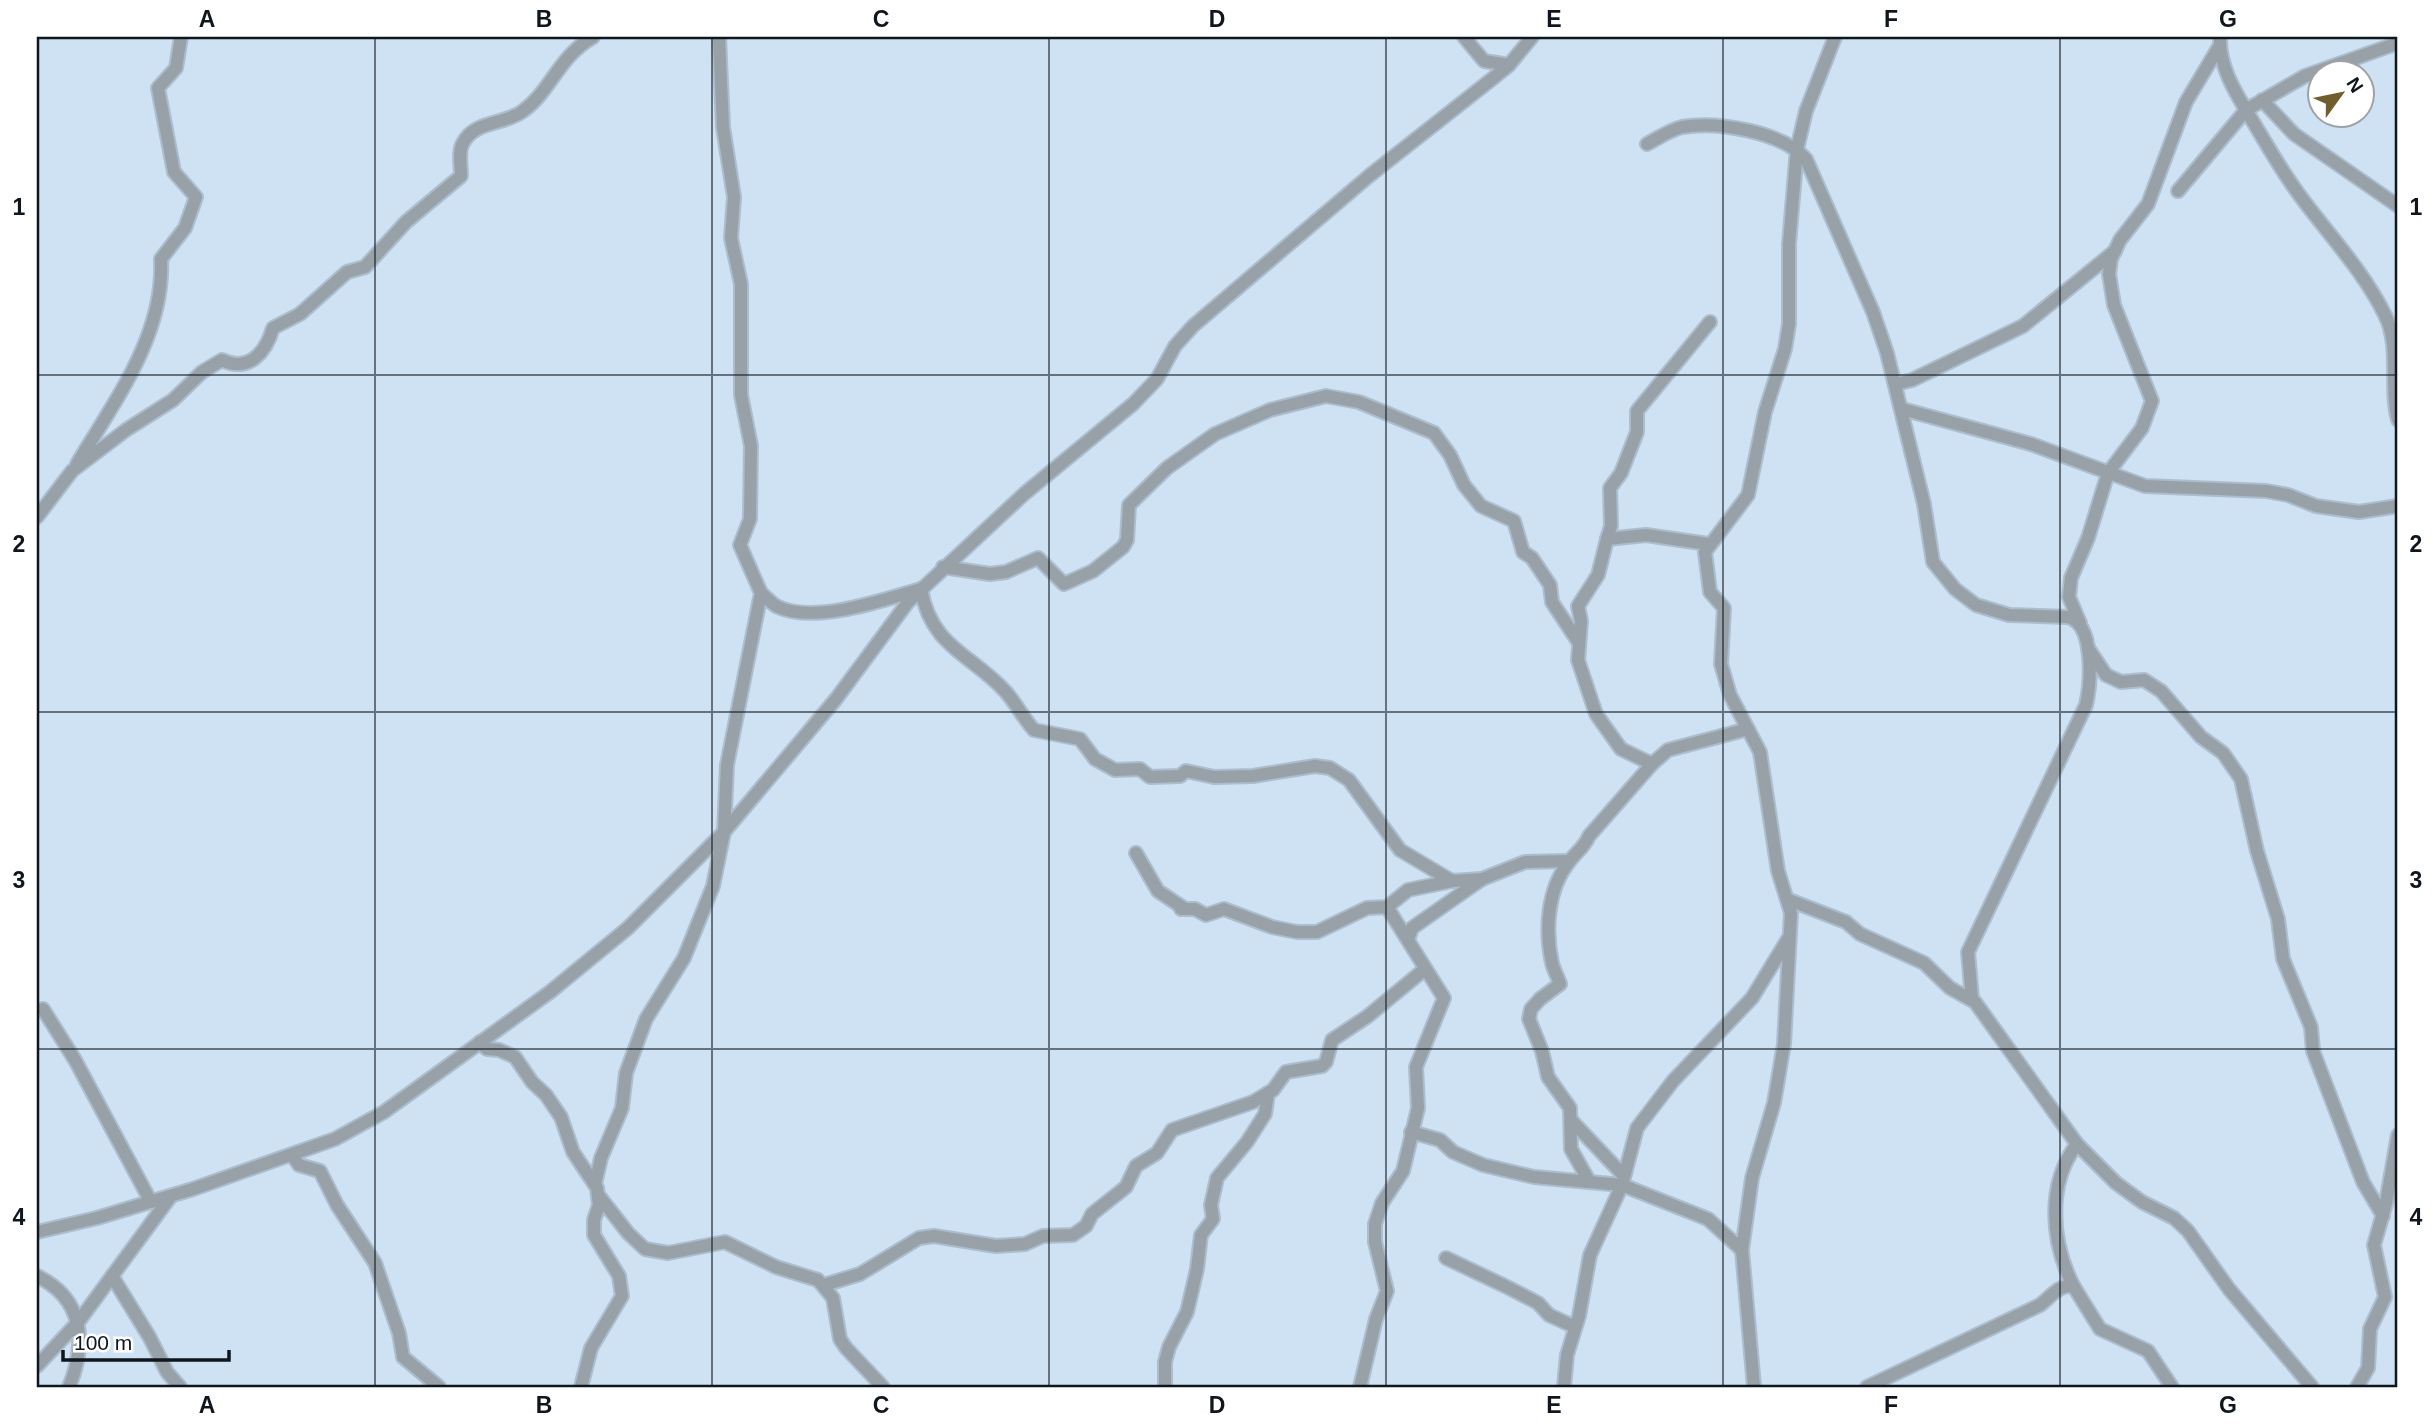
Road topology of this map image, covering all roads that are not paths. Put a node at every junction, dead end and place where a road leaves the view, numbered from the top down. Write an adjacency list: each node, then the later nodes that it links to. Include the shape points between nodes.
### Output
1 (181, 37): 21 (street, via 176,68 158,88 174,172 196,197 185,228 161,259 162,281 152,327)
2 (593, 37): 21 (street, via 561,62 533,104 516,116 489,122 471,133 461,145 461,176 406,222 365,267 347,272 300,314 273,328 268,345 250,363 235,366 222,360 202,372 173,400)
3 (719, 37): 29 (street, via 723,127 734,197 731,238 741,284 741,395 751,446 750,519 740,545)
4 (1464, 37): 9 (street, via 1484,61)
5 (1532, 37): 9 (street)
6 (1835, 37): 13 (street, via 1805,111)
7 (2220, 41): 11 (street, via 2224,69); 16 (street, via 2186,102 2148,204)
8 (2398, 43): 10 (street, via 2322,68)
9 (1509, 65): 27 (street, via 1203,316 1182,337 1146,391)
10 (2262, 100): 11 (street); 15 (street, via 2294,134)
11 (2246, 110): 14 (street); 20 (street, via 2284,174 2387,318)
12 (1647, 144): 13 (street, via 1678,128 1697,127 1754,132)
13 (1797, 149): 18 (street, via 1814,173 1873,312); 26 (street, via 1785,349 1765,412 1748,495)
14 (2178, 191)
15 (2398, 206)
16 (2115, 251): 18 (street, via 2023,326); 22 (street, via 2109,274 2113,304 2152,401 2142,428)
17 (1710, 322): 25 (street, via 1637,411 1637,432 1610,488)
18 (1896, 384): 19 (street)
19 (1902, 409): 22 (street, via 2031,444); 30 (street, via 1924,504 1929,549 1948,582 1962,596 1989,610 2068,617)
20 (2398, 420)
21 (72, 471): 24 (street)
22 (2108, 473): 23 (street, via 2156,488 2266,491 2316,506 2359,512); 30 (street, via 2069,584 2069,597)
23 (2398, 506)
24 (37, 517)
25 (1607, 540): 26 (street, via 1646,535); 31 (street, via 1598,575 1578,606)
26 (1708, 544): 33 (street, via 1705,561 1710,592 1724,608 1721,664 1730,695)
27 (943, 568): 28 (street); 31 (street, via 990,574 1038,558 1064,584 1080,579 1125,543 1129,505 1167,468 1230,426 1326,396 1359,402 1434,433 1481,506 1514,521 1523,552 1550,585 1552,602)
28 (921, 589): 29 (street, via 843,609 805,612 777,607); 35 (street); 39 (street, via 934,625 960,656 1004,690 1034,730 1080,739 1096,759 1115,770 1140,769 1150,777 1180,776 1186,771 1214,777 1330,768 1349,780 1400,850)
29 (761, 593): 35 (street, via 729,753)
30 (2080, 623): 32 (street)
31 (1579, 643): 34 (street, via 1580,675 1607,733 1621,749)
32 (2087, 645): 45 (street, via 2089,686 2084,711 1968,952); 59 (street, via 2106,675 2122,682 2144,680 2161,691 2201,737 2223,753 2241,779 2278,919 2283,959 2363,1182)
33 (1748, 729): 34 (street, via 1678,746); 40 (street, via 1760,752 1778,871)
34 (1652, 764): 37 (street)
35 (724, 832): 47 (street, via 628,928); 56 (street, via 708,903 684,958 646,1019 626,1073 622,1108 601,1158)
36 (1136, 853): 41 (street, via 1158,891 1181,909 1206,915 1224,909 1272,928 1307,932 1324,930 1367,908)
37 (1569, 861): 38 (street, via 1525,862); 49 (street, via 1548,914 1550,951 1560,984 1531,1009 1529,1019 1548,1077 1567,1100)
38 (1482, 879): 39 (street); 43 (street, via 1412,928)
39 (1452, 881): 41 (street, via 1408,890)
40 (1790, 900): 42 (street); 45 (street, via 1846,922 1860,934 1917,960 1950,988)
41 (1387, 907): 43 (street)
42 (1788, 938): 55 (street, via 1752,998 1643,1117); 61 (street, via 1790,981 1784,1044 1772,1114 1752,1178)
43 (1408, 940): 44 (street)
44 (1425, 969): 48 (street, via 1332,1040 1322,1066 1286,1072); 50 (street, via 1444,998 1416,1067 1418,1108)
45 (1972, 999): 52 (street)
46 (43, 1009): 58 (street)
47 (480, 1042): 53 (street, via 384,1112 335,1139); 56 (street, via 487,1049 515,1057 546,1095)
48 (1268, 1093): 65 (street, via 1172,1130 1157,1153 1136,1166 1118,1195 1093,1214 1081,1231 1068,1237 1044,1236 1025,1244 996,1246 934,1236 919,1238 860,1274); 75 (street, via 1265,1114 1217,1178 1213,1219 1201,1235 1187,1312 1165,1362)
49 (1572, 1121): 54 (street, via 1571,1149); 55 (street)
50 (1411, 1132): 54 (street, via 1440,1140 1453,1152 1483,1165 1534,1177); 76 (street, via 1403,1171 1382,1203 1375,1224 1387,1291)
51 (2398, 1135): 59 (street)
52 (2077, 1143): 66 (street, via 2066,1158 2053,1218); 81 (street, via 2116,1183 2188,1231 2229,1289)
53 (292, 1155): 57 (street); 72 (street, via 299,1165 320,1171 374,1263 403,1357)
54 (1589, 1181): 55 (street)
55 (1623, 1181): 61 (street, via 1708,1219); 68 (street, via 1590,1255)
56 (597, 1190): 65 (street, via 645,1249 668,1253 725,1242 776,1268); 73 (street, via 594,1235 619,1276 622,1296 591,1348)
57 (171, 1196): 58 (street); 64 (street)
58 (151, 1202): 60 (street)
59 (2383, 1216): 82 (street, via 2374,1245 2385,1297 2370,1329 2368,1368)
60 (37, 1232)
61 (1742, 1250): 78 (street)
62 (1446, 1258): 68 (street, via 1538,1303 1549,1315)
63 (37, 1276): 67 (street, via 54,1286)
64 (112, 1276): 67 (street); 71 (street)
65 (824, 1285): 74 (street, via 832,1298 840,1339)
66 (2074, 1287): 79 (street, via 2061,1287 2040,1306); 80 (street, via 2100,1329 2144,1348)
67 (79, 1321): 69 (street); 70 (street, via 80,1356)
68 (1575, 1327): 77 (street)
69 (37, 1366)
70 (69, 1387)
71 (180, 1387)
72 (439, 1387)
73 (581, 1387)
74 (883, 1387)
75 (1166, 1387)
76 (1360, 1387)
77 (1564, 1387)
78 (1754, 1387)
79 (1867, 1387)
80 (2172, 1387)
81 (2312, 1387)
82 (2357, 1387)

